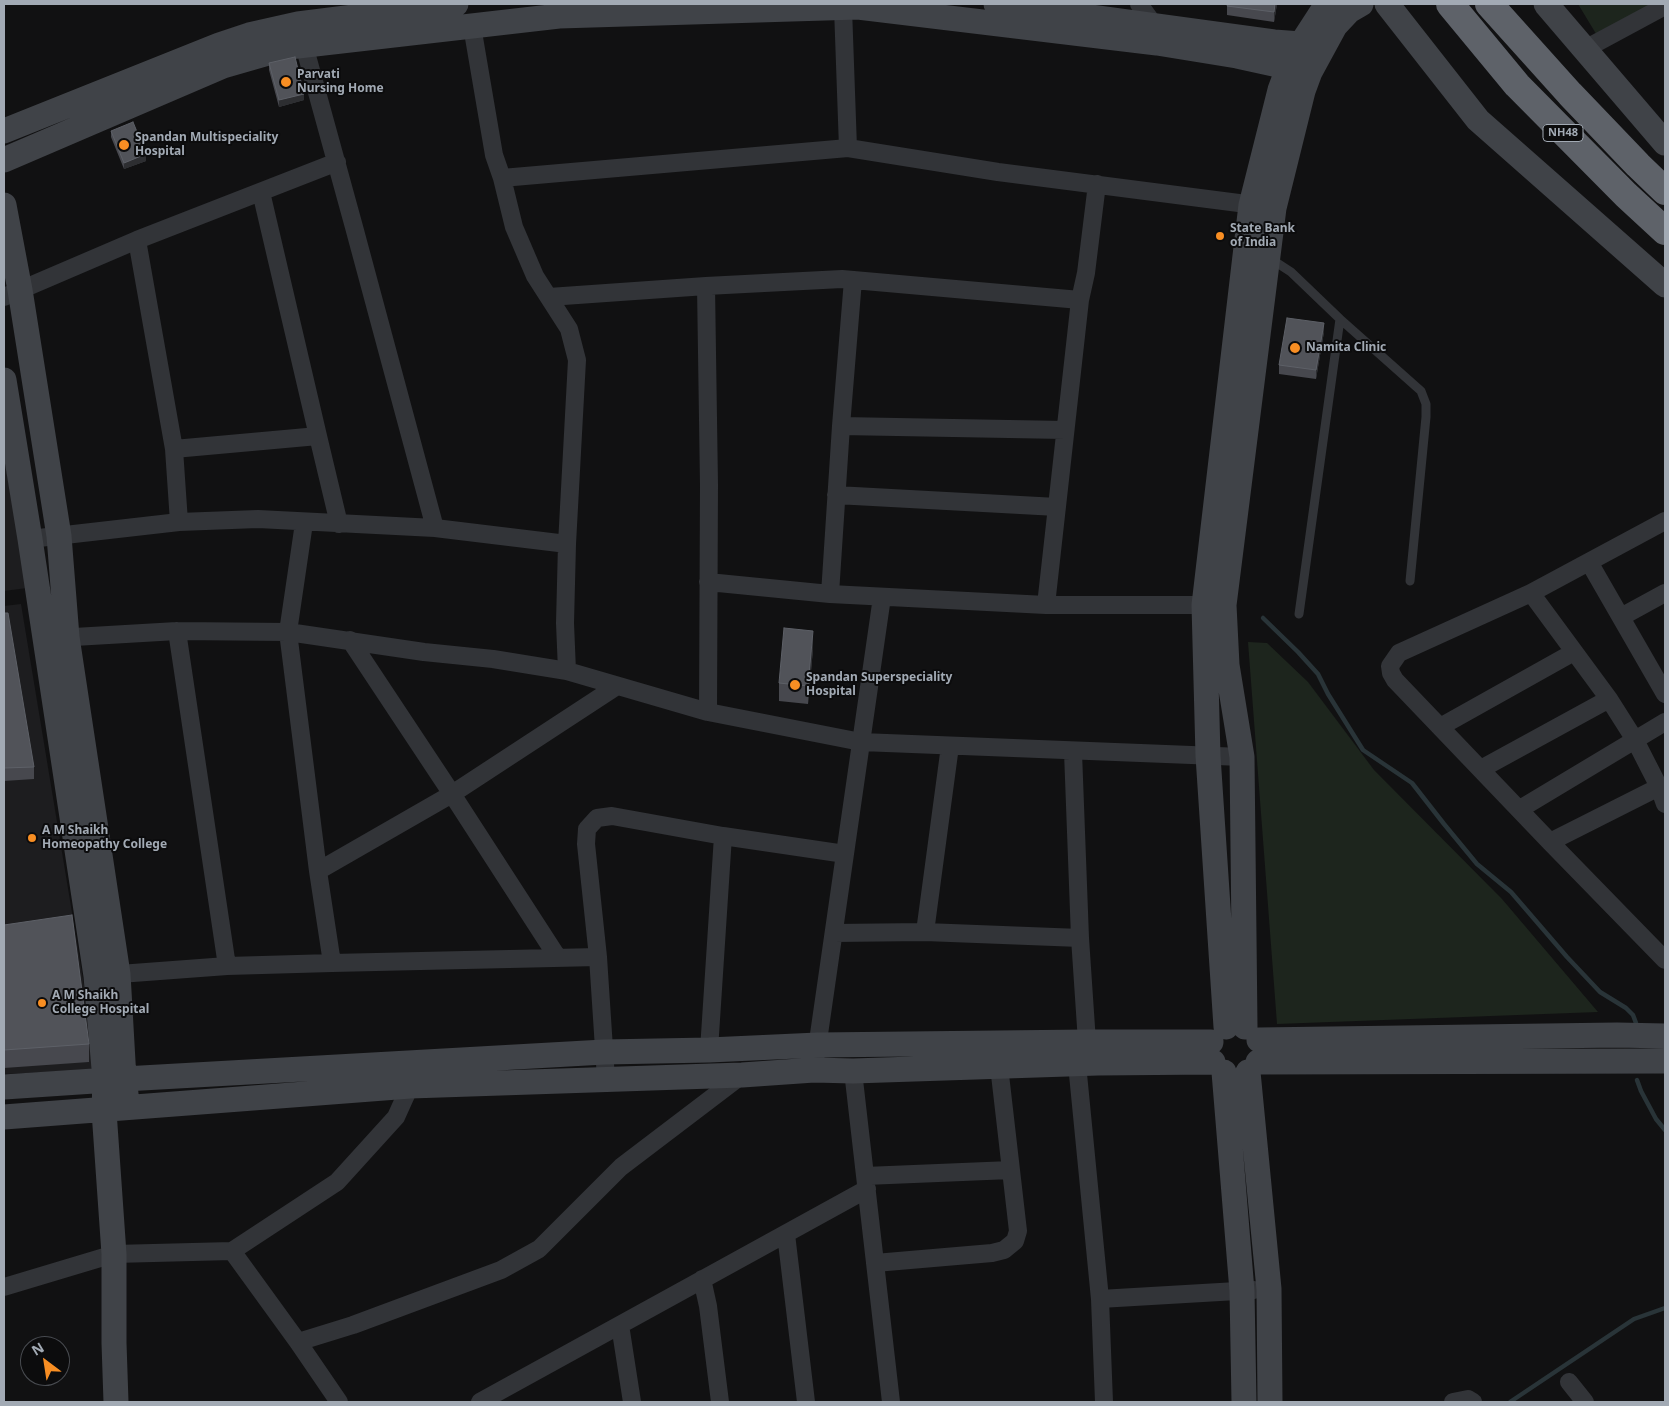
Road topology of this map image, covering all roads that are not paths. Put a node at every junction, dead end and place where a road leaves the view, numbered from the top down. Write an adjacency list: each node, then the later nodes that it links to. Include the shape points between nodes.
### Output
1 (456, 4): 19 (street, via 298,24 249,35)
2 (996, 4): 14 (street)
3 (1139, 4): 14 (street)
4 (1327, 4): 16 (street)
5 (1361, 4): 16 (street)
6 (1386, 4): 34 (street, via 1478,120)
7 (1450, 4): 30 (highway, NH48, via 1517,85)
8 (1546, 4): 17 (street)
9 (1491, 6): 26 (highway, NH48, via 1577,102)
10 (1665, 6): 17 (street)
11 (672, 8): 12 (street); 13 (street)
12 (843, 8): 18 (street, via 1157,43); 21 (street)
13 (472, 26): 15 (street); 24 (street, via 494,155)
14 (1155, 26): 16 (street)
15 (304, 45): 22 (street, via 223,66); 23 (street)
16 (1311, 47): 18 (street)
17 (1585, 49): 20 (street)
18 (1300, 69): 29 (street, via 1280,90)
19 (4, 131)
20 (1665, 143)
21 (848, 148): 24 (street); 25 (street)
22 (4, 160)
23 (336, 162): 27 (street); 51 (street)
24 (502, 178): 37 (street, via 514,227)
25 (1096, 184): 29 (street); 38 (street)
26 (1665, 190)
27 (261, 192): 31 (street); 43 (street)
28 (4, 205): 36 (street)
29 (1263, 206): 32 (street); 63 (street)
30 (1665, 231)
31 (137, 240): 36 (street); 44 (street)
32 (1268, 257): 39 (lane, via 1291,272); 63 (street)
33 (853, 280): 35 (street); 38 (street); 41 (street)
34 (1665, 285)
35 (706, 286): 37 (street); 57 (street)
36 (12, 294): 52 (street)
37 (548, 297): 54 (street, via 569,329 577,360)
38 (1080, 300): 42 (street)
39 (1340, 319): 56 (lane, via 1421,391 1426,404); 64 (lane)
40 (4, 380): 53 (street)
41 (841, 426): 42 (street); 45 (street)
42 (1065, 430): 46 (street)
43 (318, 436): 44 (street); 50 (street)
44 (174, 449): 48 (street)
45 (836, 495): 46 (street); 60 (street)
46 (1057, 507): 62 (street)
47 (1665, 521): 55 (street)
48 (178, 522): 49 (street, via 258,519); 52 (street)
49 (304, 523): 50 (street); 67 (street)
50 (339, 524): 51 (street)
51 (435, 528): 54 (street)
52 (58, 536): 53 (street); 68 (street)
53 (30, 539): 68 (street)
54 (567, 544): 72 (street)
55 (1589, 562): 58 (street); 65 (street)
56 (1410, 581)
57 (708, 582): 60 (street); 76 (street)
58 (1531, 593): 70 (street); 78 (street, via 1399,653 1393,660 1390,666 1395,680)
59 (1665, 593): 65 (street)
60 (830, 594): 61 (street)
61 (882, 596): 62 (street); 80 (street)
62 (1046, 605): 63 (street)
63 (1214, 605): 83 (street); 84 (street)
64 (1299, 614)
65 (1621, 617): 71 (street)
66 (178, 631): 67 (street); 68 (street); 101 (street)
67 (288, 632): 69 (street); 93 (street)
68 (56, 638): 102 (street)
69 (350, 640): 72 (street); 87 (street)
70 (1574, 652): 75 (street); 78 (street)
71 (1659, 670): 74 (street)
72 (567, 671): 73 (street)
73 (617, 686): 76 (street); 87 (street)
74 (1665, 694)
75 (1609, 699): 79 (street); 85 (street)
76 (708, 712): 80 (street)
77 (1665, 722): 79 (street)
78 (1440, 727): 85 (street)
79 (1634, 740): 86 (street); 89 (street)
80 (861, 742): 81 (street); 92 (street)
81 (950, 746): 82 (street); 94 (street)
82 (1073, 752): 83 (street); 96 (street)
83 (1208, 756): 84 (street); 108 (street)
84 (1242, 757): 108 (street)
85 (1481, 769): 89 (street)
86 (1659, 787): 88 (street); 91 (street)
87 (452, 794): 93 (street); 98 (street)
88 (1665, 804)
89 (1520, 809): 91 (street)
90 (723, 836): 92 (street); 97 (street, via 612,816 596,818 586,829 586,844); 107 (street)
91 (1550, 842): 99 (street)
92 (845, 854): 95 (street)
93 (318, 870): 100 (street)
94 (925, 932): 95 (street); 96 (street)
95 (834, 933): 106 (street)
96 (1080, 938): 105 (street)
97 (598, 957): 98 (street); 109 (street)
98 (558, 958): 100 (street)
99 (1665, 960)
100 (332, 962): 101 (street)
101 (227, 966): 102 (street)
102 (107, 975): 118 (street)
103 (1638, 1035): 104 (street); 108 (street); 110 (street)
104 (1665, 1036)
105 (1087, 1042): 106 (street); 108 (street)
106 (818, 1045): 107 (street); 114 (street)
107 (709, 1050): 109 (street)
108 (1235, 1050): 110 (street); 112 (street); 131 (street); 132 (street)
109 (604, 1052): 117 (street); 118 (street)
110 (1638, 1061): 111 (street)
111 (1665, 1061)
112 (1077, 1064): 113 (street); 133 (street)
113 (999, 1066): 115 (street); 123 (street)
114 (814, 1070): 115 (street); 116 (street)
115 (853, 1071): 124 (street)
116 (742, 1075): 117 (street); 135 (street, via 621,1168 539,1249 501,1270 353,1326)
117 (606, 1079): 119 (street)
118 (114, 1080): 120 (street); 121 (street)
119 (410, 1086): 121 (street); 126 (street, via 396,1116 337,1182)
120 (4, 1088)
121 (116, 1109): 122 (street); 127 (street)
122 (4, 1117)
123 (1011, 1170): 124 (street); 128 (street, via 1018,1231 1015,1241 1004,1250)
124 (866, 1183): 125 (street); 128 (street)
125 (786, 1234): 129 (street); 142 (street)
126 (232, 1251): 127 (street); 135 (street)
127 (114, 1254): 130 (street); 137 (street)
128 (875, 1263): 143 (street)
129 (702, 1280): 134 (street); 141 (street)
130 (4, 1287)
131 (1269, 1289): 132 (street); 146 (street)
132 (1242, 1291): 133 (street); 145 (street)
133 (1100, 1299): 144 (street)
134 (620, 1325): 139 (street); 140 (street)
135 (298, 1342): 138 (street)
136 (1569, 1382): 149 (street)
137 (116, 1402)
138 (339, 1402)
139 (480, 1402)
140 (632, 1402)
141 (720, 1402)
142 (806, 1402)
143 (891, 1402)
144 (1104, 1402)
145 (1244, 1402)
146 (1270, 1402)
147 (1453, 1402): 148 (street, via 1468,1399)
148 (1473, 1402)
149 (1585, 1402)

